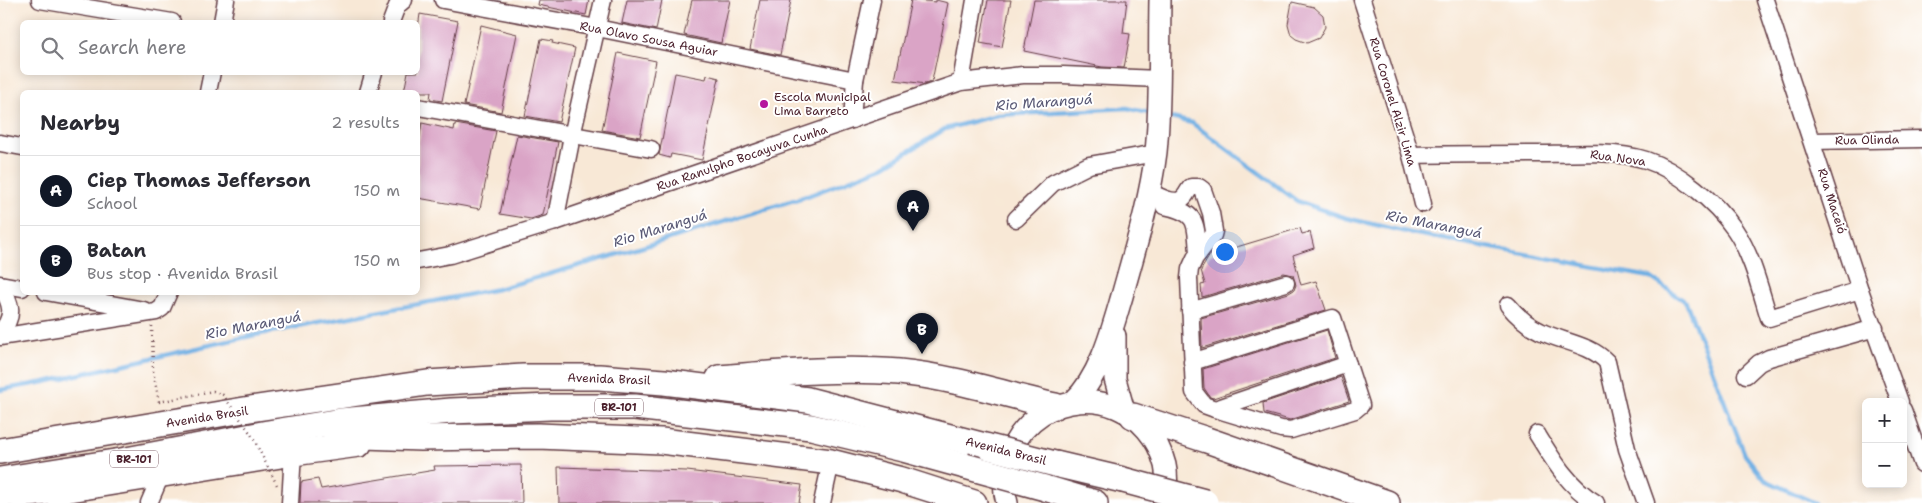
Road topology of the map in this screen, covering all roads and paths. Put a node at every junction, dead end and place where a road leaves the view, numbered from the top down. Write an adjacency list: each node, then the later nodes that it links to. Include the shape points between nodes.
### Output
1 (40, 0): 11 (street)
2 (226, 0): 12 (street)
3 (404, 0): 13 (street, via 397,6)
4 (443, 0): 14 (street, Rua Olavo Sousa Aguiar)
5 (603, 0): 14 (street)
6 (872, 0): 18 (street)
7 (975, 0): 19 (street)
8 (1160, 0): 17 (main road)
9 (1362, 0): 31 (street, Rua Coronel Alzir Lima)
10 (1765, 0): 26 (street, Rua Maceió)
11 (160, 20)
12 (222, 20)
13 (392, 20)
14 (597, 28): 18 (street, Rua Olavo Sousa Aguiar); 24 (street)
15 (211, 75): 20 (street)
16 (373, 75): 21 (street)
17 (1159, 79): 19 (street, Rua Ranulpho Bocayuva Cunha, via 1023,75); 30 (main road)
18 (855, 80): 23 (street)
19 (961, 82): 23 (street, Rua Ranulpho Bocayuva Cunha)
20 (208, 90)
21 (369, 90)
22 (420, 107): 24 (street)
23 (852, 120): 35 (street, Rua Ranulpho Bocayuva Cunha)
24 (572, 136): 29 (street); 35 (street)
25 (1922, 140): 26 (street, Rua Olinda)
26 (1812, 141): 41 (street, Rua Maceió)
27 (0, 143): 28 (street)
28 (20, 147)
29 (651, 149)
30 (1156, 153): 32 (main road); 34 (street, via 1089,165 1053,183)
31 (1411, 155): 33 (street, Rua Coronel Alzir Lima); 41 (street, Rua Nova, via 1586,153 1646,160 1693,187 1735,230 1769,318)
32 (1147, 197): 36 (street, via 1189,214 1196,233); 36 (street, via 1178,201 1191,187 1203,190 1214,231); 47 (main road)
33 (1423, 204)
34 (1016, 219)
35 (555, 222): 37 (street, Rua Ranulpho Bocayuva Cunha, via 450,255)
36 (1198, 254): 45 (street, via 1190,269)
37 (420, 261)
38 (1286, 283): 45 (street)
39 (0, 285): 40 (street); 49 (street, via 9,300 11,312)
40 (20, 288)
41 (1860, 290): 48 (street, Rua Maceió)
42 (62, 295): 46 (street)
43 (168, 295): 46 (street)
44 (1508, 304): 80 (street, via 1522,321 1540,332 1574,343 1607,362 1624,441)
45 (1190, 311): 51 (street)
46 (156, 312): 50 (street); 68 (path, bridge, via 152,326 153,371 159,402 213,391 223,395 251,434)
47 (1115, 321): 56 (main road, via 1085,389); 58 (main road, via 1115,378)
48 (1875, 328): 53 (street, via 1758,362); 55 (street, Rua Maceió)
49 (0, 333)
50 (0, 336)
51 (1192, 362): 52 (street, via 1333,318); 57 (street, via 1194,392 1204,405)
52 (1348, 364): 57 (street); 57 (street, via 1361,405 1355,410 1291,430)
53 (1746, 375)
54 (664, 382): 56 (highway, via 865,370 939,378); 63 (highway, Avenida Brasil / BR-101, via 599,377 523,377 427,383); 70 (highway, Avenida Brasil / BR-101, bridge, via 808,400)
55 (1899, 398)
56 (1064, 404): 58 (main road, via 1091,401); 75 (main road, via 1032,420 1015,440 1005,465)
57 (1215, 409)
58 (1128, 413): 77 (main road, via 1148,430 1159,447 1167,487); 78 (highway)
59 (1907, 421): 66 (street)
60 (268, 433): 62 (highway); 69 (highway, Avenida Brasil / BR-101, via 121,461); 76 (highway, Avenida Brasil / BR-101, bridge, via 341,421 451,411 635,407 811,428 903,449)
61 (1537, 434): 79 (street, via 1571,482)
62 (421, 438): 64 (highway); 65 (highway, via 538,436 661,441)
63 (0, 451)
64 (293, 453): 67 (highway); 72 (street)
65 (831, 462): 73 (street); 74 (highway)
66 (1922, 464)
67 (161, 475): 69 (highway, via 30,494); 71 (street)
68 (277, 485)
69 (5, 492)
70 (1207, 502)
71 (149, 503)
72 (290, 503)
73 (822, 503)
74 (974, 503)
75 (1007, 503)
76 (1095, 503)
77 (1164, 503)
78 (1387, 503)
79 (1596, 503)
80 (1646, 503)

